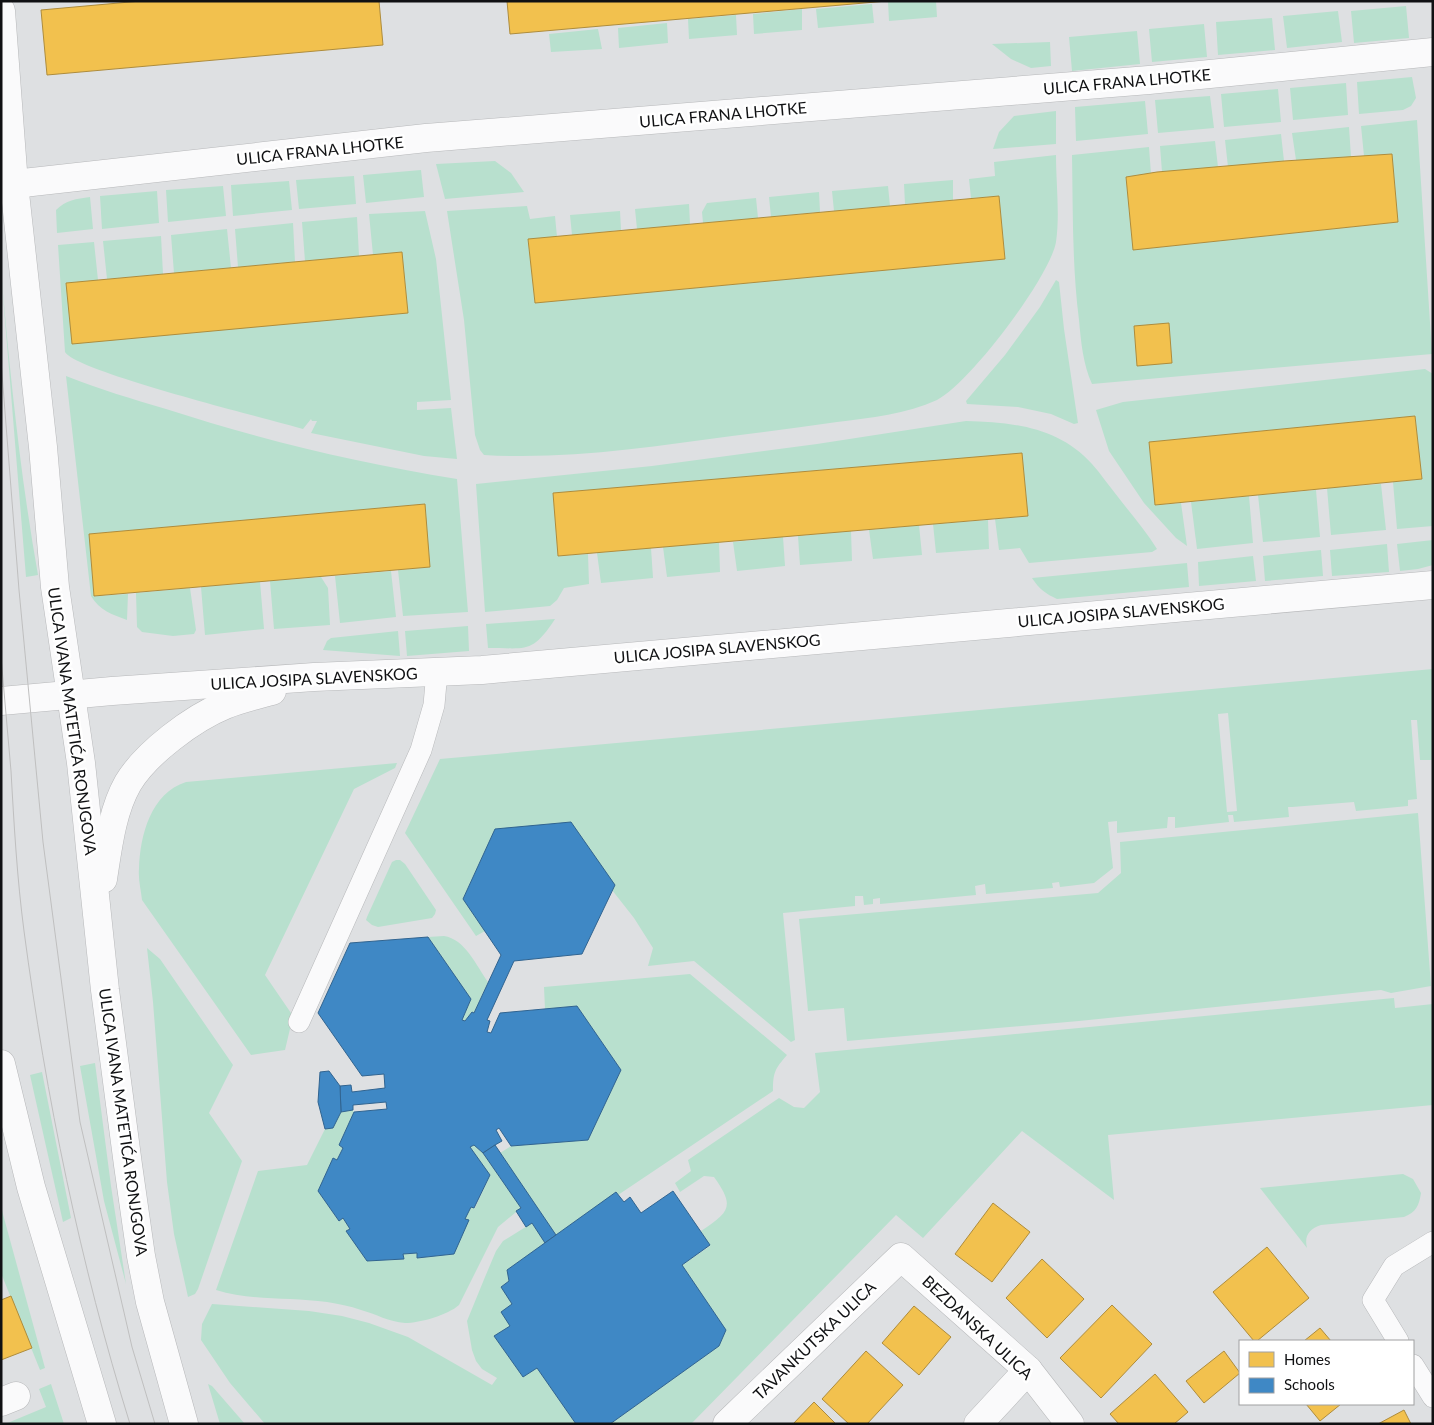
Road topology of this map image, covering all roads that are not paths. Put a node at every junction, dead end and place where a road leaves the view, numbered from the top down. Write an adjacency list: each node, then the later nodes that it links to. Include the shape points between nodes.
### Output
1 (1, 11): 3 (street, ULICA IVANA MATETIĆA RONJGOVA)
2 (1433, 52): 3 (street, ULICA FRANA LHOTKE, via 1148,80 426,138)
3 (14, 184): 7 (street, ULICA IVANA MATETIĆA RONJGOVA, via 55,587)
4 (1433, 585): 5 (street, ULICA JOSIPA SLAVENSKOG, via 482,670)
5 (437, 671): 6 (street, ULICA JOSIPA SLAVENSKOG); 10 (lane, via 434,705 421,750)
6 (314, 678): 7 (street, ULICA JOSIPA SLAVENSKOG); 9 (street, via 224,706 158,748 139,767 120,802 108,847)
7 (71, 694): 8 (street, ULICA JOSIPA SLAVENSKOG); 9 (street, ULICA IVANA MATETIĆA RONJGOVA)
8 (1, 701)
9 (98, 907): 19 (street, ULICA IVANA MATETIĆA RONJGOVA, via 141,1256)
10 (299, 1022)
11 (1, 1064): 18 (street, via 32,1187)
12 (1433, 1242): 14 (lane, via 1394,1266 1373,1300)
13 (901, 1256): 16 (street, BEZDANSKA ULICA); 20 (street, TAVANKUTSKA ULICA)
14 (1397, 1340)
15 (1414, 1367): 17 (lane)
16 (1028, 1370): 21 (street); 22 (street, BEZDANSKA ULICA)
17 (1433, 1398)
18 (102, 1424)
19 (184, 1424)
20 (727, 1424)
21 (978, 1424)
22 (1070, 1424)

